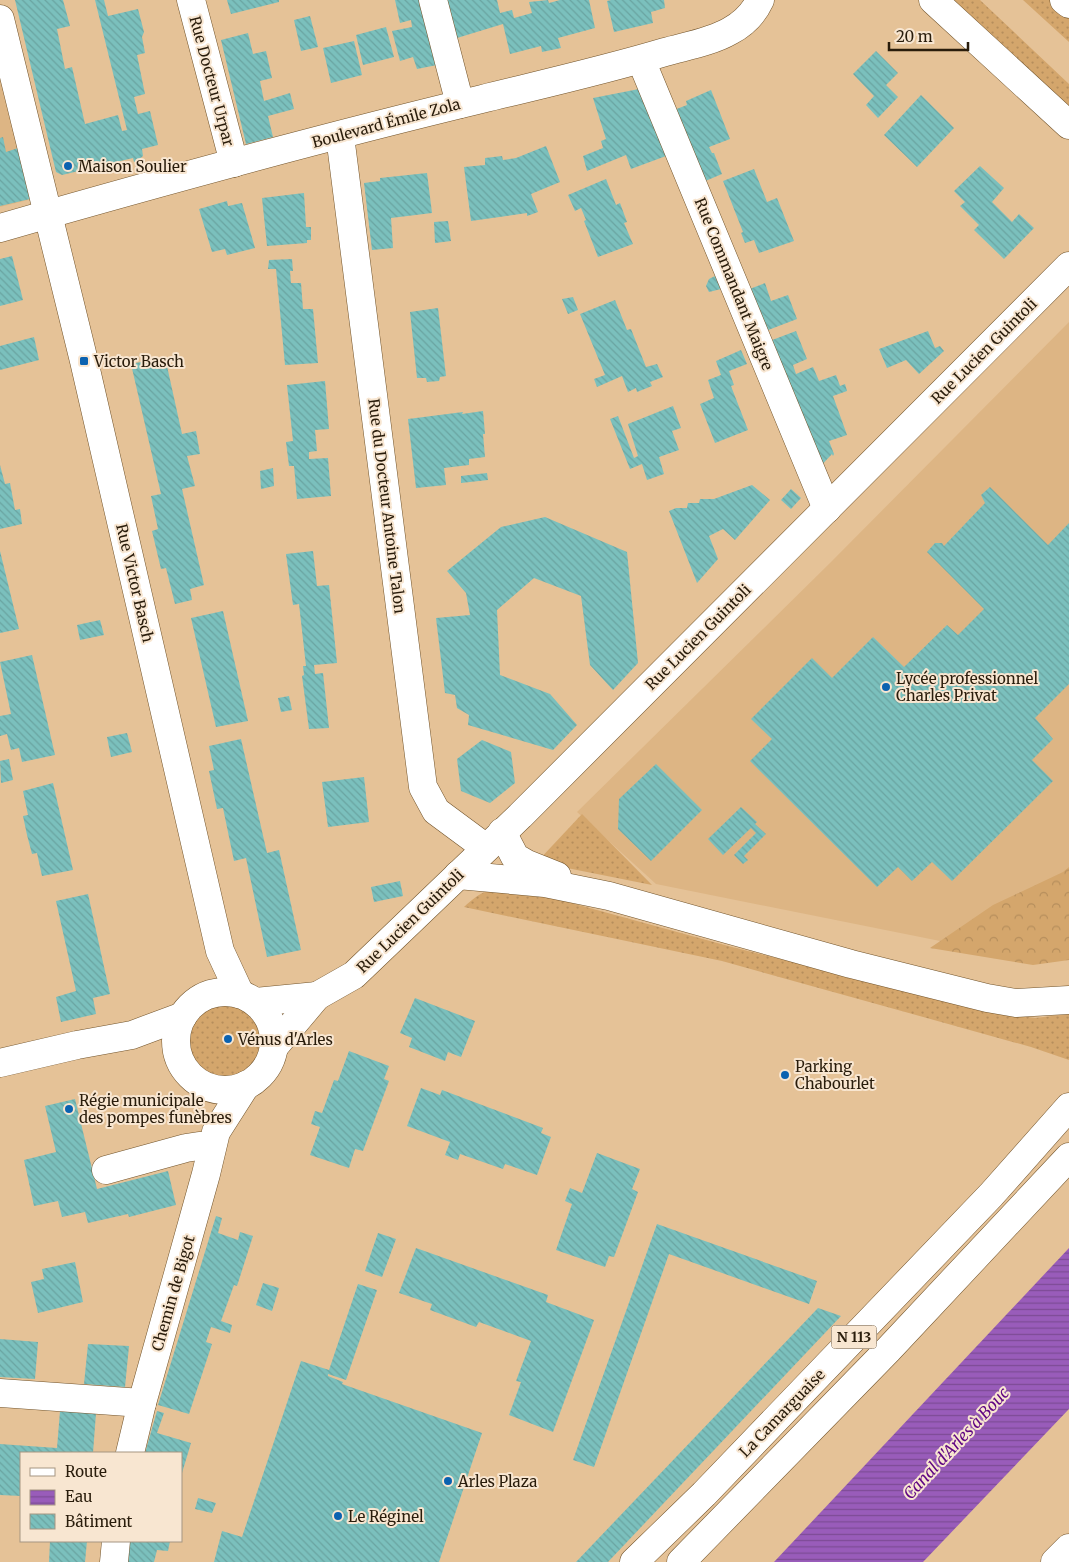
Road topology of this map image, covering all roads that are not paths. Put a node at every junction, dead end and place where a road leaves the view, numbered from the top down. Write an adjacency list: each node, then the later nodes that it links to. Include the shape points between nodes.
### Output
1 (191, 0): 12 (main road, Rue Docteur Urpar)
2 (433, 0): 9 (main road)
3 (933, 0): 10 (main road)
4 (1064, 0): 6 (main road)
5 (759, 2): 8 (main road, Boulevard Émile Zola, via 745,20 723,35)
6 (1069, 4)
7 (0, 19): 13 (main road, Rue Victor Basch)
8 (641, 60): 9 (main road, Boulevard Émile Zola); 16 (main road, Rue Commandant Maigre)
9 (460, 104): 11 (main road, Boulevard Émile Zola)
10 (1069, 125)
11 (340, 136): 12 (main road, Boulevard Émile Zola); 17 (main road, Rue du Docteur Antoine Talon, via 423,787 436,811)
12 (234, 163): 13 (main road, Boulevard Émile Zola)
13 (49, 214): 14 (main road, Boulevard Émile Zola); 20 (main road, Rue Victor Basch)
14 (0, 228)
15 (1069, 266): 16 (main road, Rue Lucien Guintoli)
16 (826, 509): 17 (main road, Rue Lucien Guintoli)
17 (494, 840): 18 (main road, Rue Lucien Guintoli); 19 (main road, via 527,864)
18 (458, 874): 19 (main road, via 545,883); 22 (main road, Rue Lucien Guintoli, via 354,975)
19 (609, 896): 24 (main road, via 986,998 1016,1003)
20 (220, 951): 21 (main road, Rue Victor Basch); 23 (main road, Rue Victor Basch)
21 (207, 995): 23 (main road, via 224,991); 25 (main road)
22 (317, 996): 23 (main road, Rue Lucien Guintoli); 28 (main road, Rue Lucien Guintoli)
23 (248, 998): 28 (main road, via 267,1014 273,1030)
24 (1069, 1000)
25 (183, 1016): 26 (main road); 27 (main road, via 177,1030)
26 (132, 1035): 27 (main road); 29 (main road)
27 (176, 1046): 30 (main road, via 180,1061)
28 (274, 1047): 31 (main road, via 269,1063 259,1077)
29 (0, 1063)
30 (201, 1084): 31 (main road, via 231,1090); 33 (main road, Chemin de Bigot)
31 (246, 1085): 33 (main road, Chemin de Bigot)
32 (1069, 1107): 42 (main road, La Camarguaise / N 113, via 704,1494)
33 (214, 1139): 35 (main road, via 199,1146); 37 (main road, Chemin de Bigot)
34 (1069, 1157): 43 (main road, La Camarguaise / N 113, via 888,1350)
35 (106, 1170)
36 (0, 1394): 37 (main road)
37 (142, 1403): 38 (main road, Chemin de Bigot)
38 (130, 1452)
39 (116, 1542): 41 (main road)
40 (1069, 1548): 44 (main road)
41 (114, 1562)
42 (634, 1562)
43 (681, 1562)
44 (1055, 1562)

